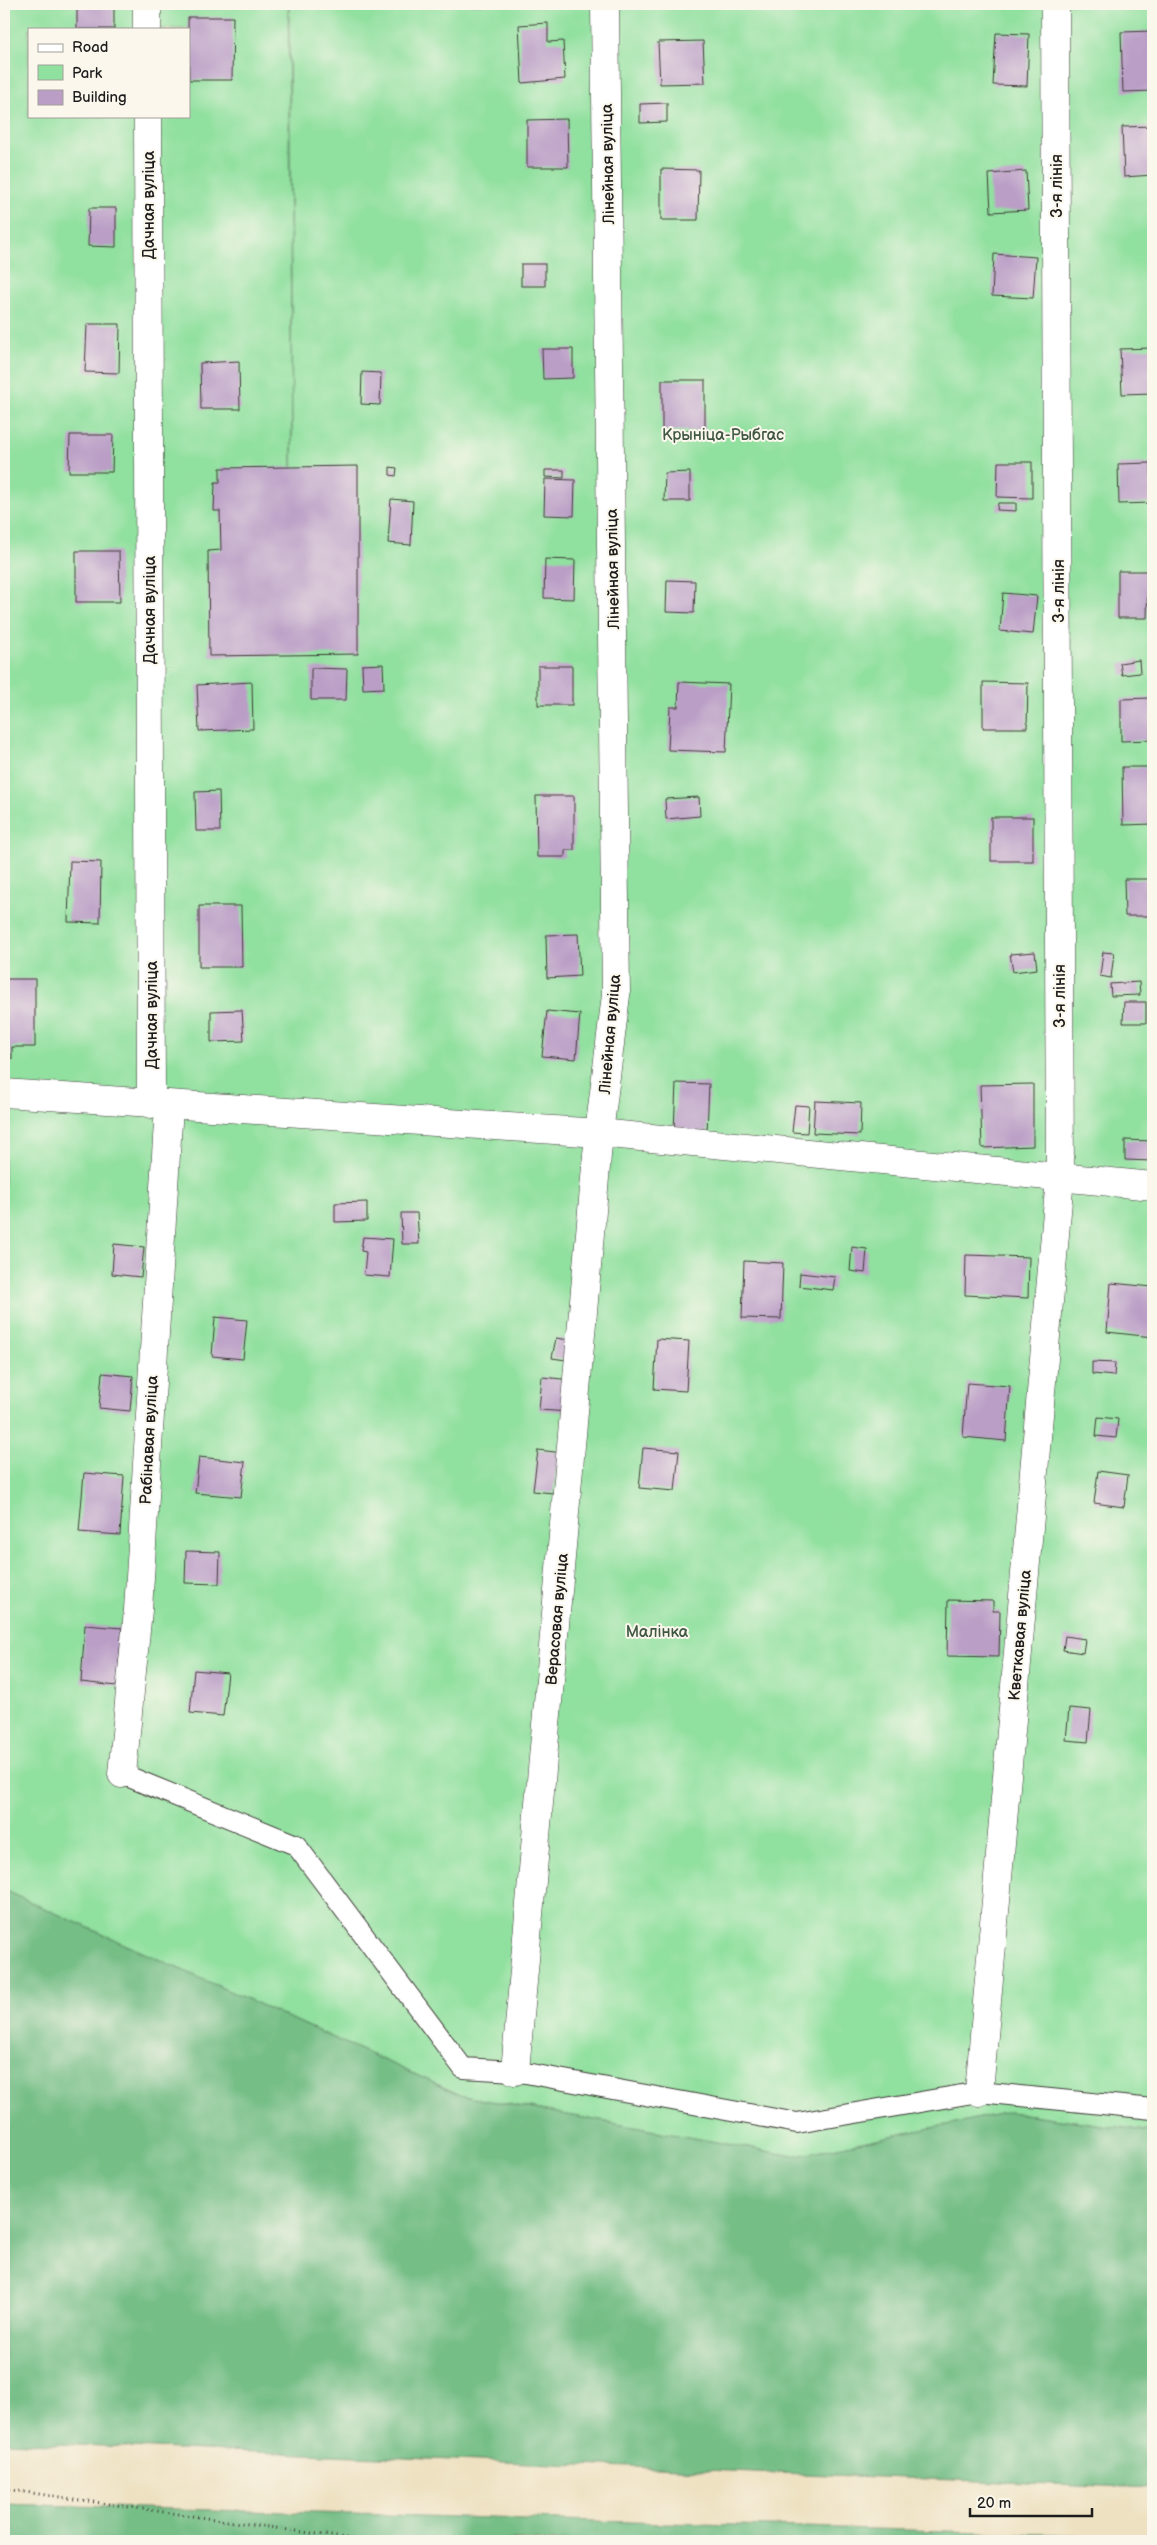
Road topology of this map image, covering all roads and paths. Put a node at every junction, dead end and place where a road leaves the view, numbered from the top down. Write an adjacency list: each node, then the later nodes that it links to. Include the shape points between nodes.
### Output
1 (147, 4): 4 (street)
2 (606, 4): 8 (street, Лінейная вуліца, via 616,995)
3 (1055, 4): 10 (street, 3-я лінія)
4 (147, 28)
5 (148, 118): 7 (street, Дачная вуліца)
6 (4, 1094): 7 (street)
7 (160, 1105): 8 (street); 12 (street, Рабінавая вуліца, via 138,1610)
8 (599, 1133): 9 (street, Лінейная вуліца); 10 (street)
9 (597, 1166): 13 (street, Верасовая вуліца)
10 (1060, 1178): 11 (street); 14 (street, Кветкавая вуліца)
11 (1153, 1186)
12 (122, 1774): 13 (lane, via 296,1846 463,2068)
13 (516, 2071): 14 (lane, via 798,2123)
14 (979, 2092): 15 (lane)
15 (1153, 2109)
16 (4, 2489): 17 (path)
17 (366, 2541)

